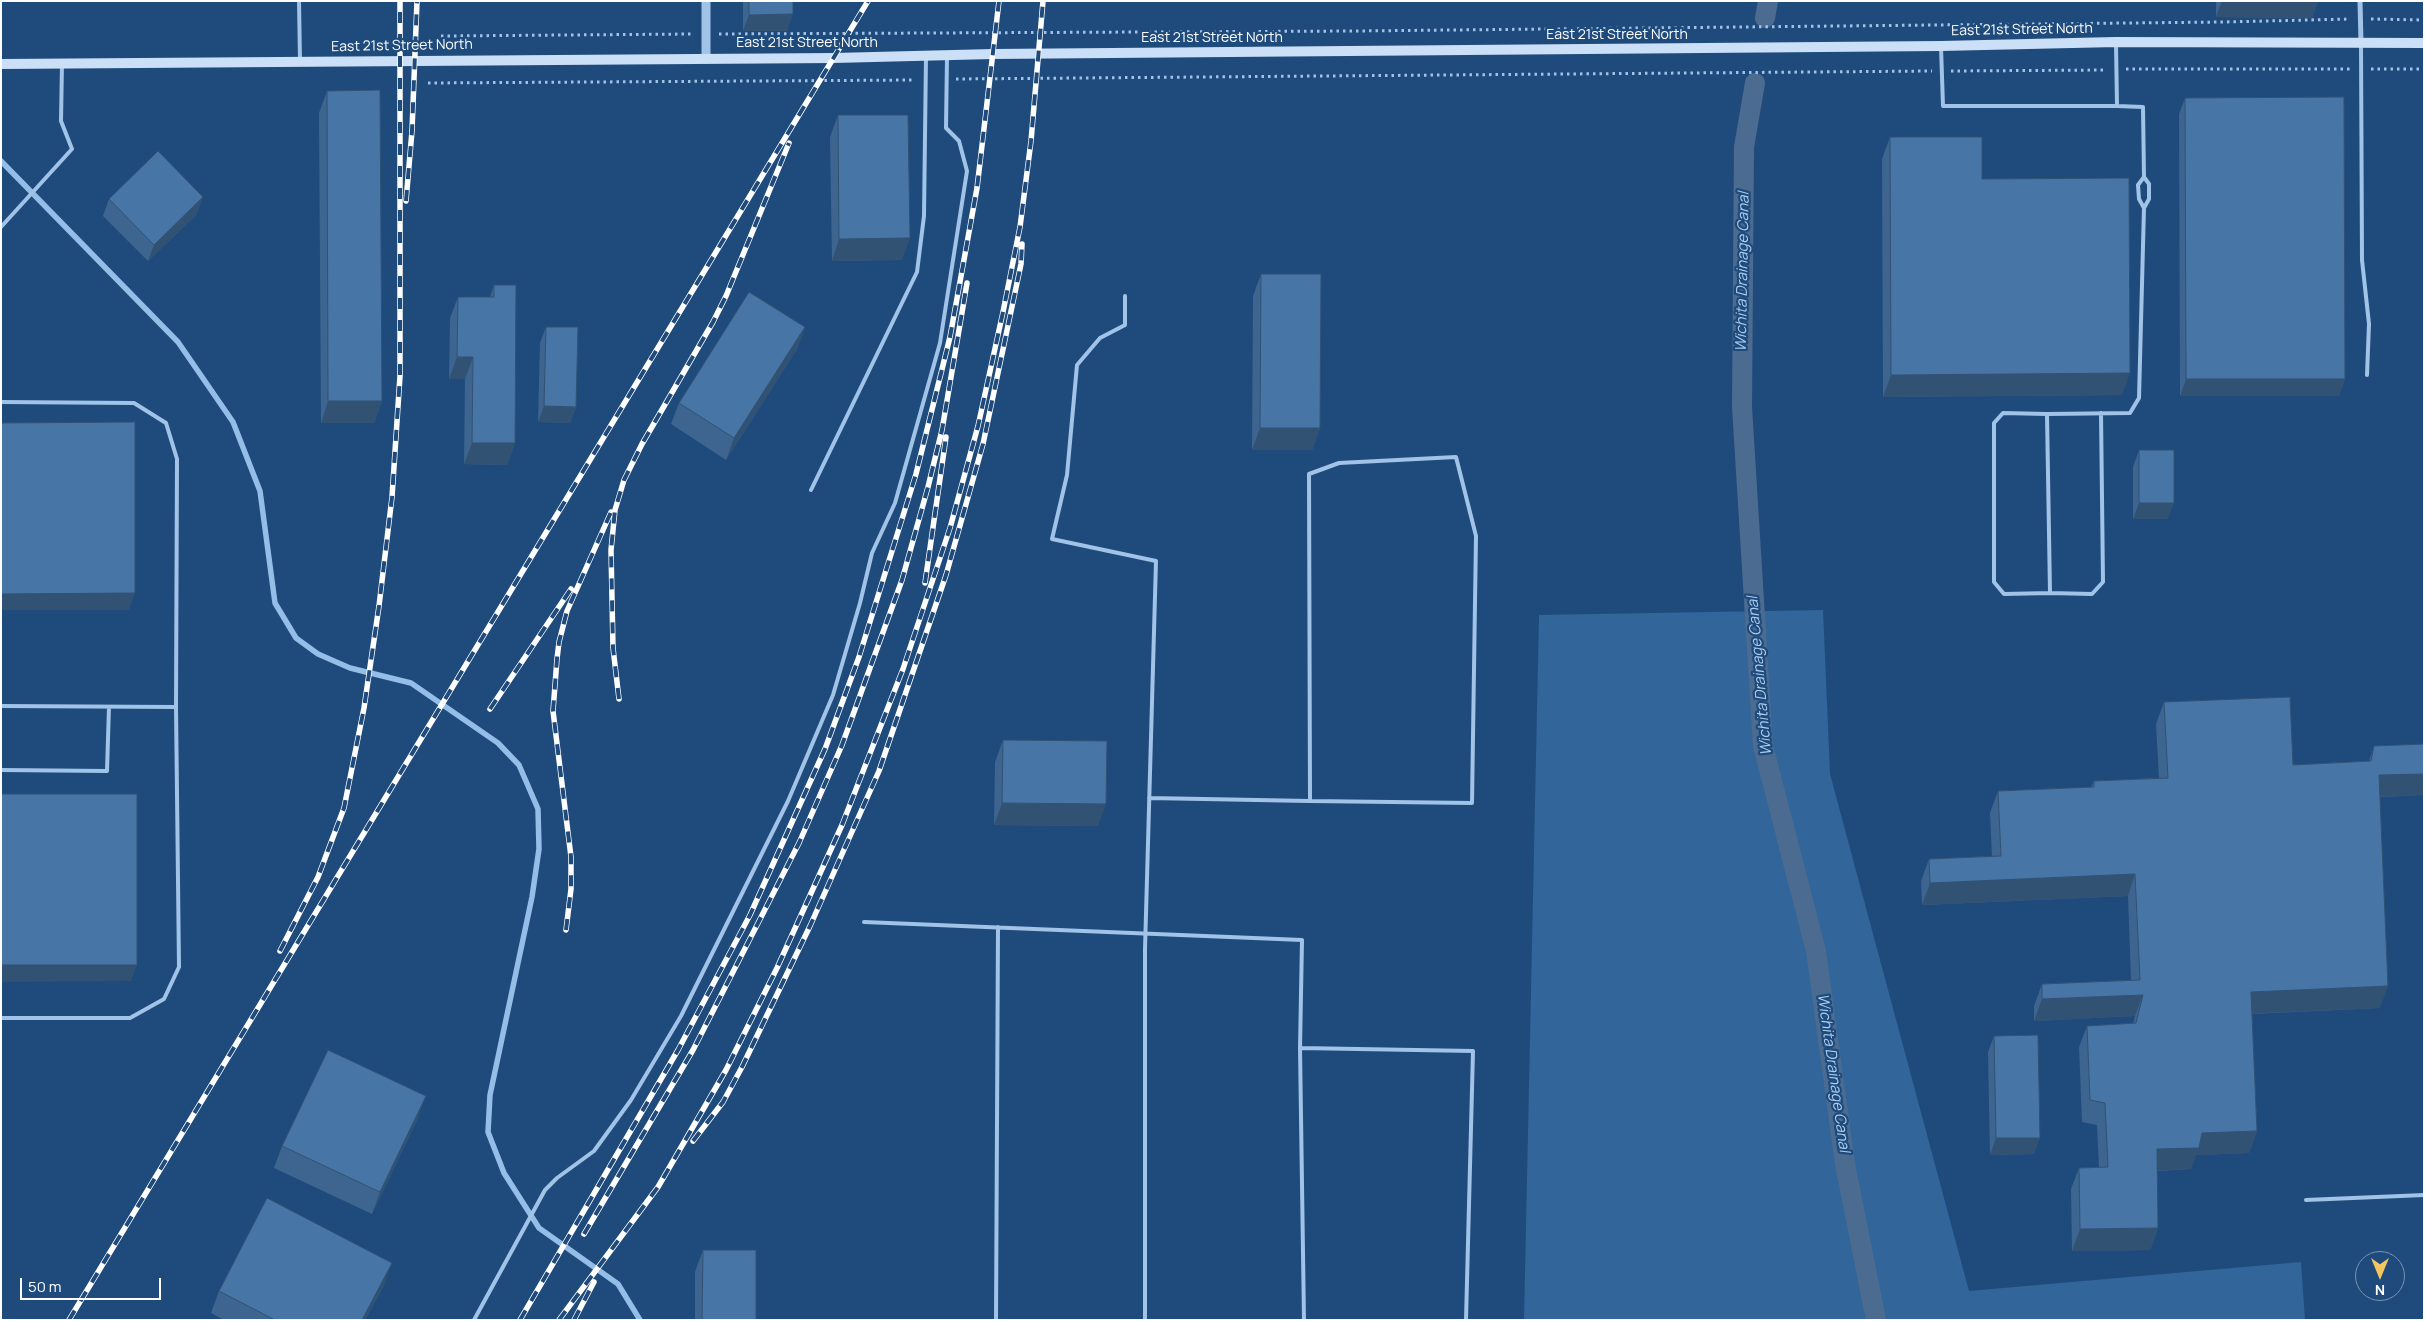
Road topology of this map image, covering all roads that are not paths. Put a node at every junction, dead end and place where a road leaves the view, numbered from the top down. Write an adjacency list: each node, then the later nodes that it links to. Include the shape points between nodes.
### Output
1 (299, 1): 11 (lane)
2 (706, 1): 10 (street)
3 (2360, 1): 5 (street)
4 (2116, 42): 5 (main road, East 21st Street North); 7 (main road, East 21st Street North); 14 (lane)
5 (2360, 43): 6 (main road, East 21st Street North); 19 (lane, via 2362,260 2369,324)
6 (2424, 43)
7 (1941, 46): 8 (main road, East 21st Street North); 14 (lane, via 1943,106)
8 (946, 55): 9 (main road, East 21st Street North); 38 (lane, via 946,128 959,141 967,171 940,343 895,503 872,553 833,695 788,801 682,1016 631,1100 594,1151 556,1178 545,1190)
9 (926, 56): 10 (main road, East 21st Street North); 23 (lane, via 924,216 918,272)
10 (706, 57): 11 (main road, East 21st Street North)
11 (300, 61): 12 (main road, East 21st Street North)
12 (62, 63): 13 (main road, East 21st Street North); 17 (lane, via 61,121 72,149)
13 (1, 64)
14 (2117, 106): 15 (lane, via 2143,107)
15 (2144, 177): 16 (lane, via 2149,184 2149,199); 16 (lane, via 2138,184 2139,199)
16 (2144, 208): 22 (lane, via 2140,398 2130,412)
17 (1, 227)
18 (1125, 296): 29 (lane, via 1125,325 1100,338 1078,365 1067,475 1052,539 1156,561)
19 (2367, 375)
20 (1, 402): 27 (lane, via 134,402 166,424 177,458)
21 (2047, 414): 22 (lane); 24 (lane); 24 (lane, via 2003,413 1994,424 1994,582 2004,594)
22 (2102, 414): 24 (lane, via 2103,582 2092,594)
23 (811, 490)
24 (2050, 593)
25 (1, 706): 26 (lane)
26 (109, 707): 27 (lane); 28 (lane, via 107,771)
27 (176, 708): 34 (lane, via 179,967 164,999 130,1018)
28 (1, 770)
29 (1150, 798): 30 (lane); 33 (lane)
30 (1310, 801): 30 (lane, via 1472,803 1476,536 1456,457 1339,463 1310,474)
31 (864, 922): 32 (lane)
32 (998, 927): 33 (lane); 39 (lane)
33 (1146, 932): 35 (lane, via 1302,940); 40 (lane)
34 (1, 1018)
35 (1300, 1048): 41 (lane); 42 (lane, via 1473,1051)
36 (2424, 1195): 37 (lane)
37 (2306, 1200)
38 (474, 1320)
39 (996, 1320)
40 (1145, 1320)
41 (1304, 1320)
42 (1466, 1320)

